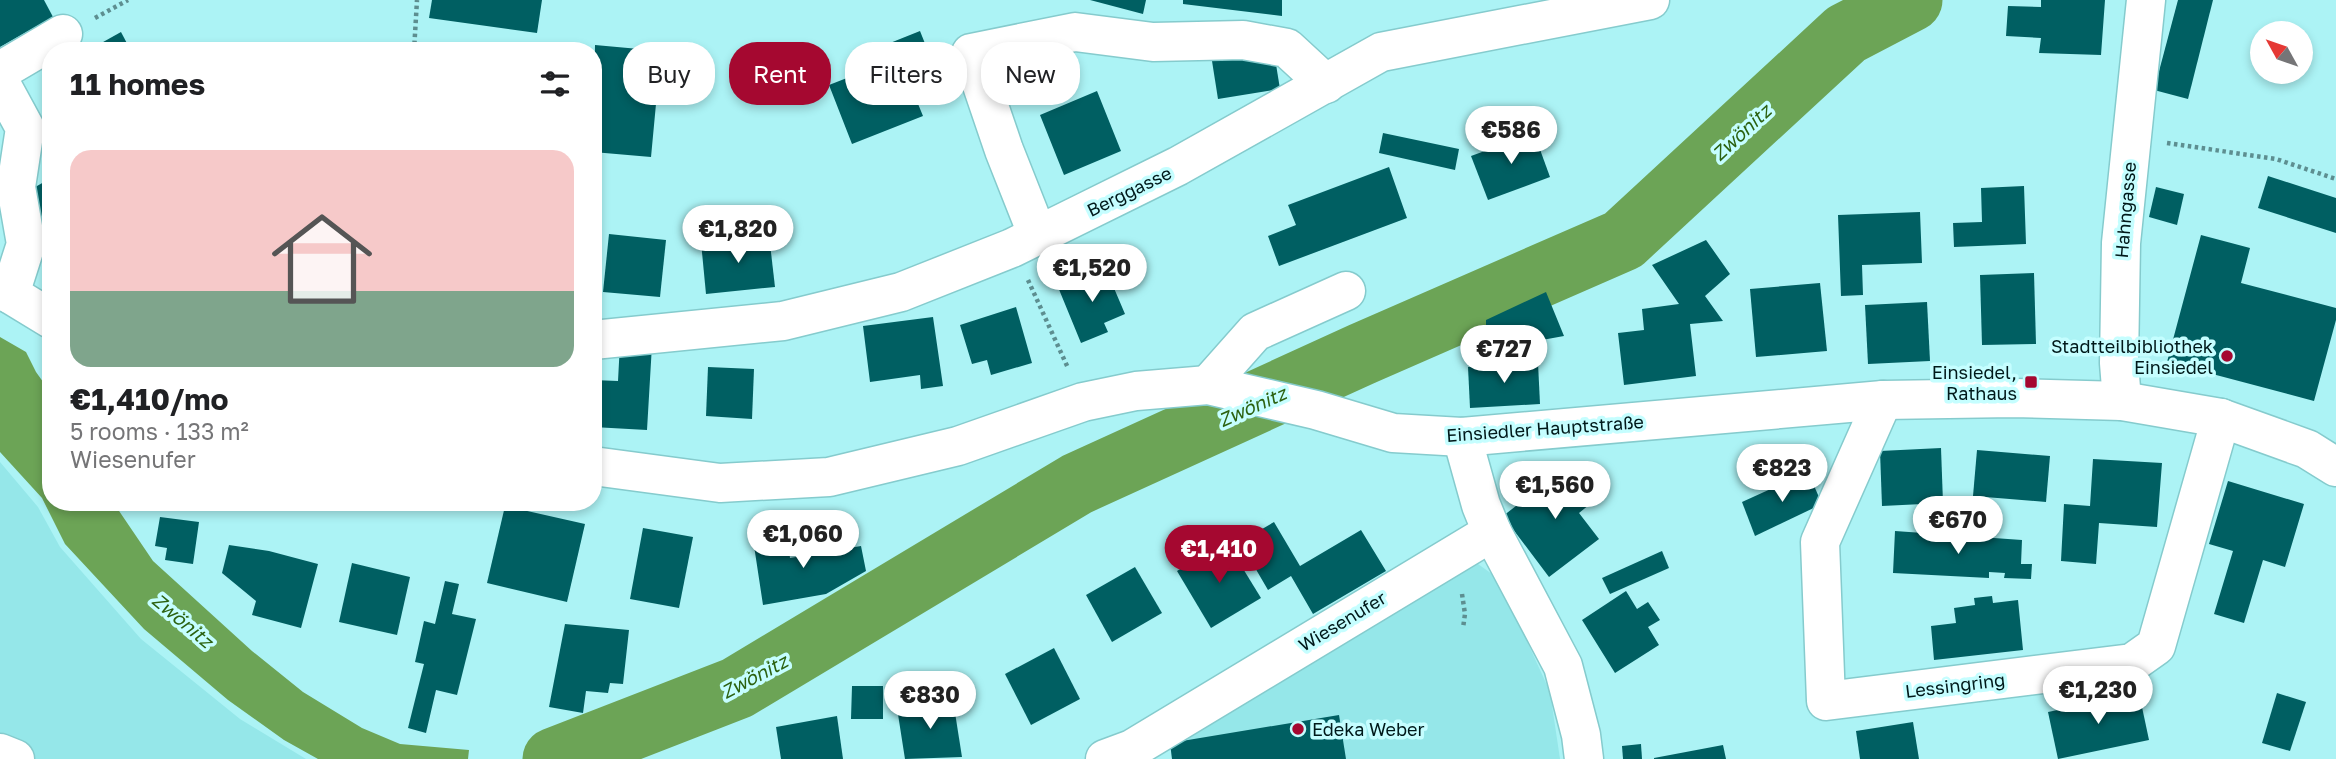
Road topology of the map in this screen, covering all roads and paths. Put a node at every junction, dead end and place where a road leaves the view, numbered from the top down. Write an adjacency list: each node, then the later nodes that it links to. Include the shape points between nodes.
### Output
1 (417, 0): 6 (path)
2 (1650, 0): 10 (street, Berggasse, via 1381,52)
3 (2146, 0): 11 (street)
4 (63, 34): 5 (street)
5 (49, 42)
6 (415, 42)
7 (42, 46): 8 (street)
8 (0, 71)
9 (0, 82): 14 (street, via 25,128 16,187 26,244)
10 (1326, 84): 13 (street, Berggasse); 13 (street, via 1287,48 1242,40 1153,42 1075,32 971,53)
11 (2131, 145): 12 (path, Hahngasse, via 2175,142 2276,159); 21 (street, Hahngasse, via 2121,243)
12 (2336, 179)
13 (1038, 236): 18 (street, Berggasse, via 901,292 783,321)
14 (5, 290): 17 (street)
15 (1346, 291): 19 (street, via 1255,332)
16 (1039, 302): 22 (path)
17 (42, 313)
18 (602, 339)
19 (1208, 385): 22 (street, Einsiedler Hauptstraße, via 1136,391); 24 (street, Einsiedler Hauptstraße, via 1393,433)
20 (1883, 400): 21 (street, Einsiedler Hauptstraße); 23 (street, Lessingring, via 1820,542 1826,701 2132,663 2156,646); 24 (street, Einsiedler Hauptstraße)
21 (2122, 401): 23 (street, Einsiedler Hauptstraße)
22 (1083, 402): 25 (street, Einsiedler Hauptstraße, via 958,446 829,477 720,483)
23 (2221, 418): 26 (street, Einsiedler Hauptstraße, via 2308,449)
24 (1462, 437): 27 (street)
25 (602, 467)
26 (2336, 467)
27 (1492, 532): 30 (street, Wiesenufer, via 1132,749); 31 (street, via 1563,666)
28 (0, 753): 29 (street)
29 (15, 759)
30 (1105, 759)
31 (1584, 759)

